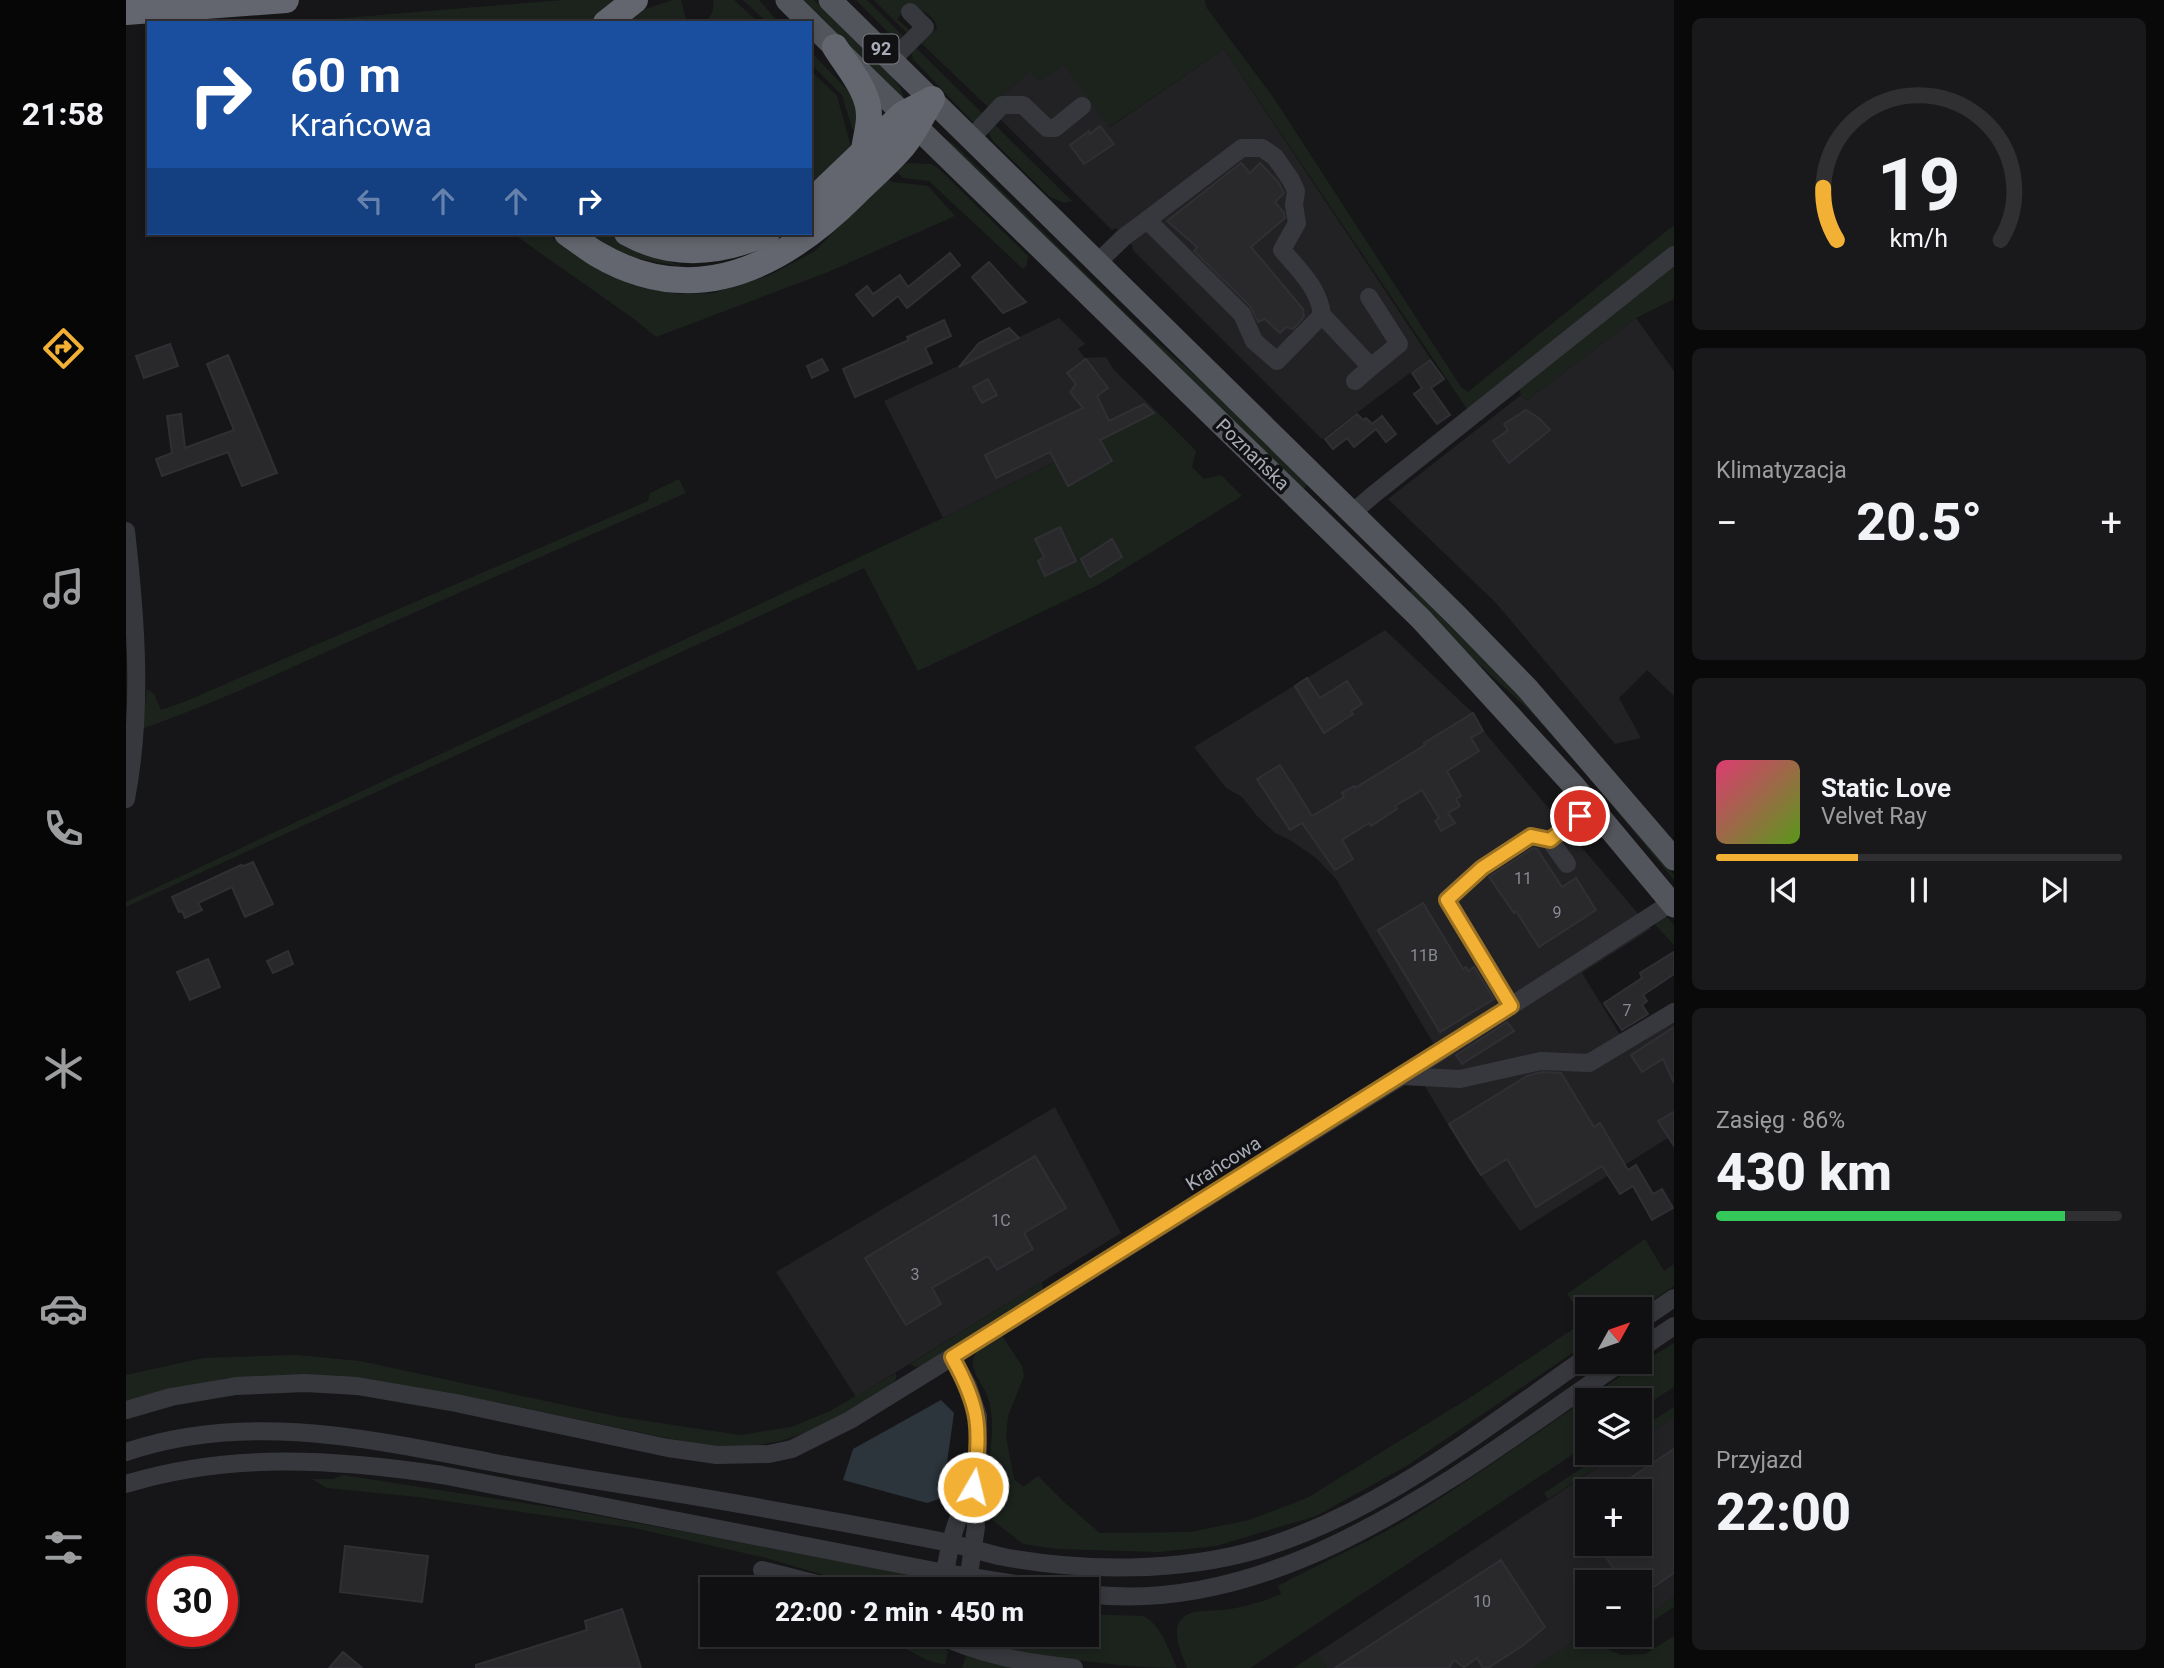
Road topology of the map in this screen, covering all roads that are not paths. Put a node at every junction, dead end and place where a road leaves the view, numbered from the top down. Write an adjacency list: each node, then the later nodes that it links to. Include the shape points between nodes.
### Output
1 (286, 0): 4 (highway)
2 (635, 0): 8 (highway)
3 (830, 0): 11 (main road, Poznańska / 92)
4 (126, 12)
5 (910, 12): 11 (street, via 925,27)
6 (126, 19): 7 (highway)
7 (150, 21)
8 (609, 21)
9 (812, 27): 10 (main road, Poznańska / 92)
10 (835, 47): 14 (main road, Poznańska); 16 (highway, via 868,106)
11 (892, 60): 12 (main road, Poznańska / 92)
12 (932, 99): 14 (highway); 15 (main road, Poznańska)
13 (1082, 106): 15 (street, via 1055,128 1047,128 1023,105 1002,106)
14 (910, 120): 16 (highway); 19 (highway, via 902,148); 34 (main road, Poznańska, via 1421,619)
15 (972, 137): 25 (main road, Poznańska)
16 (864, 151): 17 (highway)
17 (812, 201)
18 (1147, 220): 25 (street); 27 (street, via 1242,314 1254,341 1277,361); 27 (street, via 1241,148 1262,148 1275,158 1296,191 1297,223 1282,250 1314,289)
19 (812, 234)
20 (569, 235): 23 (highway, via 598,254 648,275 679,280 746,270)
21 (632, 235): 22 (highway, via 660,247 690,251 727,247)
22 (761, 235)
23 (810, 235)
24 (1674, 255): 30 (street)
25 (1098, 262): 30 (main road, Poznańska)
26 (1369, 297): 28 (street, via 1399,344)
27 (1322, 315): 28 (street)
28 (1371, 367): 29 (street)
29 (1355, 381)
30 (1352, 513): 36 (main road, Poznańska, via 1527,688)
31 (126, 531): 32 (street, via 137,645)
32 (131, 724): 33 (street)
33 (126, 799)
34 (1591, 807): 35 (street); 38 (main road, Poznańska)
35 (1550, 840): 37 (street); 39 (street, via 1531,836 1482,868 1447,900)
36 (1674, 859)
37 (1567, 864)
38 (1673, 903): 39 (street, Krańcowa)
39 (1511, 1006): 41 (street, Krańcowa)
40 (1674, 1012): 41 (street, via 1589,1063 1541,1061 1460,1079)
41 (1402, 1076): 46 (street, Krańcowa)
42 (1674, 1298): 43 (street)
43 (1652, 1313)
44 (1674, 1326): 45 (street)
45 (1652, 1341)
46 (952, 1357): 49 (street, Krańcowa, via 850,1420 792,1449 769,1454 668,1448 357,1386 236,1386); 52 (street, via 978,1416)
47 (1575, 1365): 54 (street, via 1381,1495 1313,1530 1259,1549 1194,1563 1136,1566 1056,1563)
48 (1604, 1374): 60 (street, via 1395,1514 1327,1550 1253,1577 1195,1591)
49 (126, 1410)
50 (126, 1452): 53 (street, via 211,1433 288,1431 349,1436)
51 (126, 1484): 57 (street, via 190,1468 248,1462 390,1467)
52 (973, 1487): 53 (street); 54 (street)
53 (951, 1543): 54 (street); 58 (street)
54 (973, 1549): 59 (street)
55 (762, 1570): 56 (street)
56 (789, 1577)
57 (925, 1577)
58 (945, 1577)
59 (968, 1577)
60 (1099, 1594)
61 (975, 1647): 62 (street)
62 (1074, 1668)

